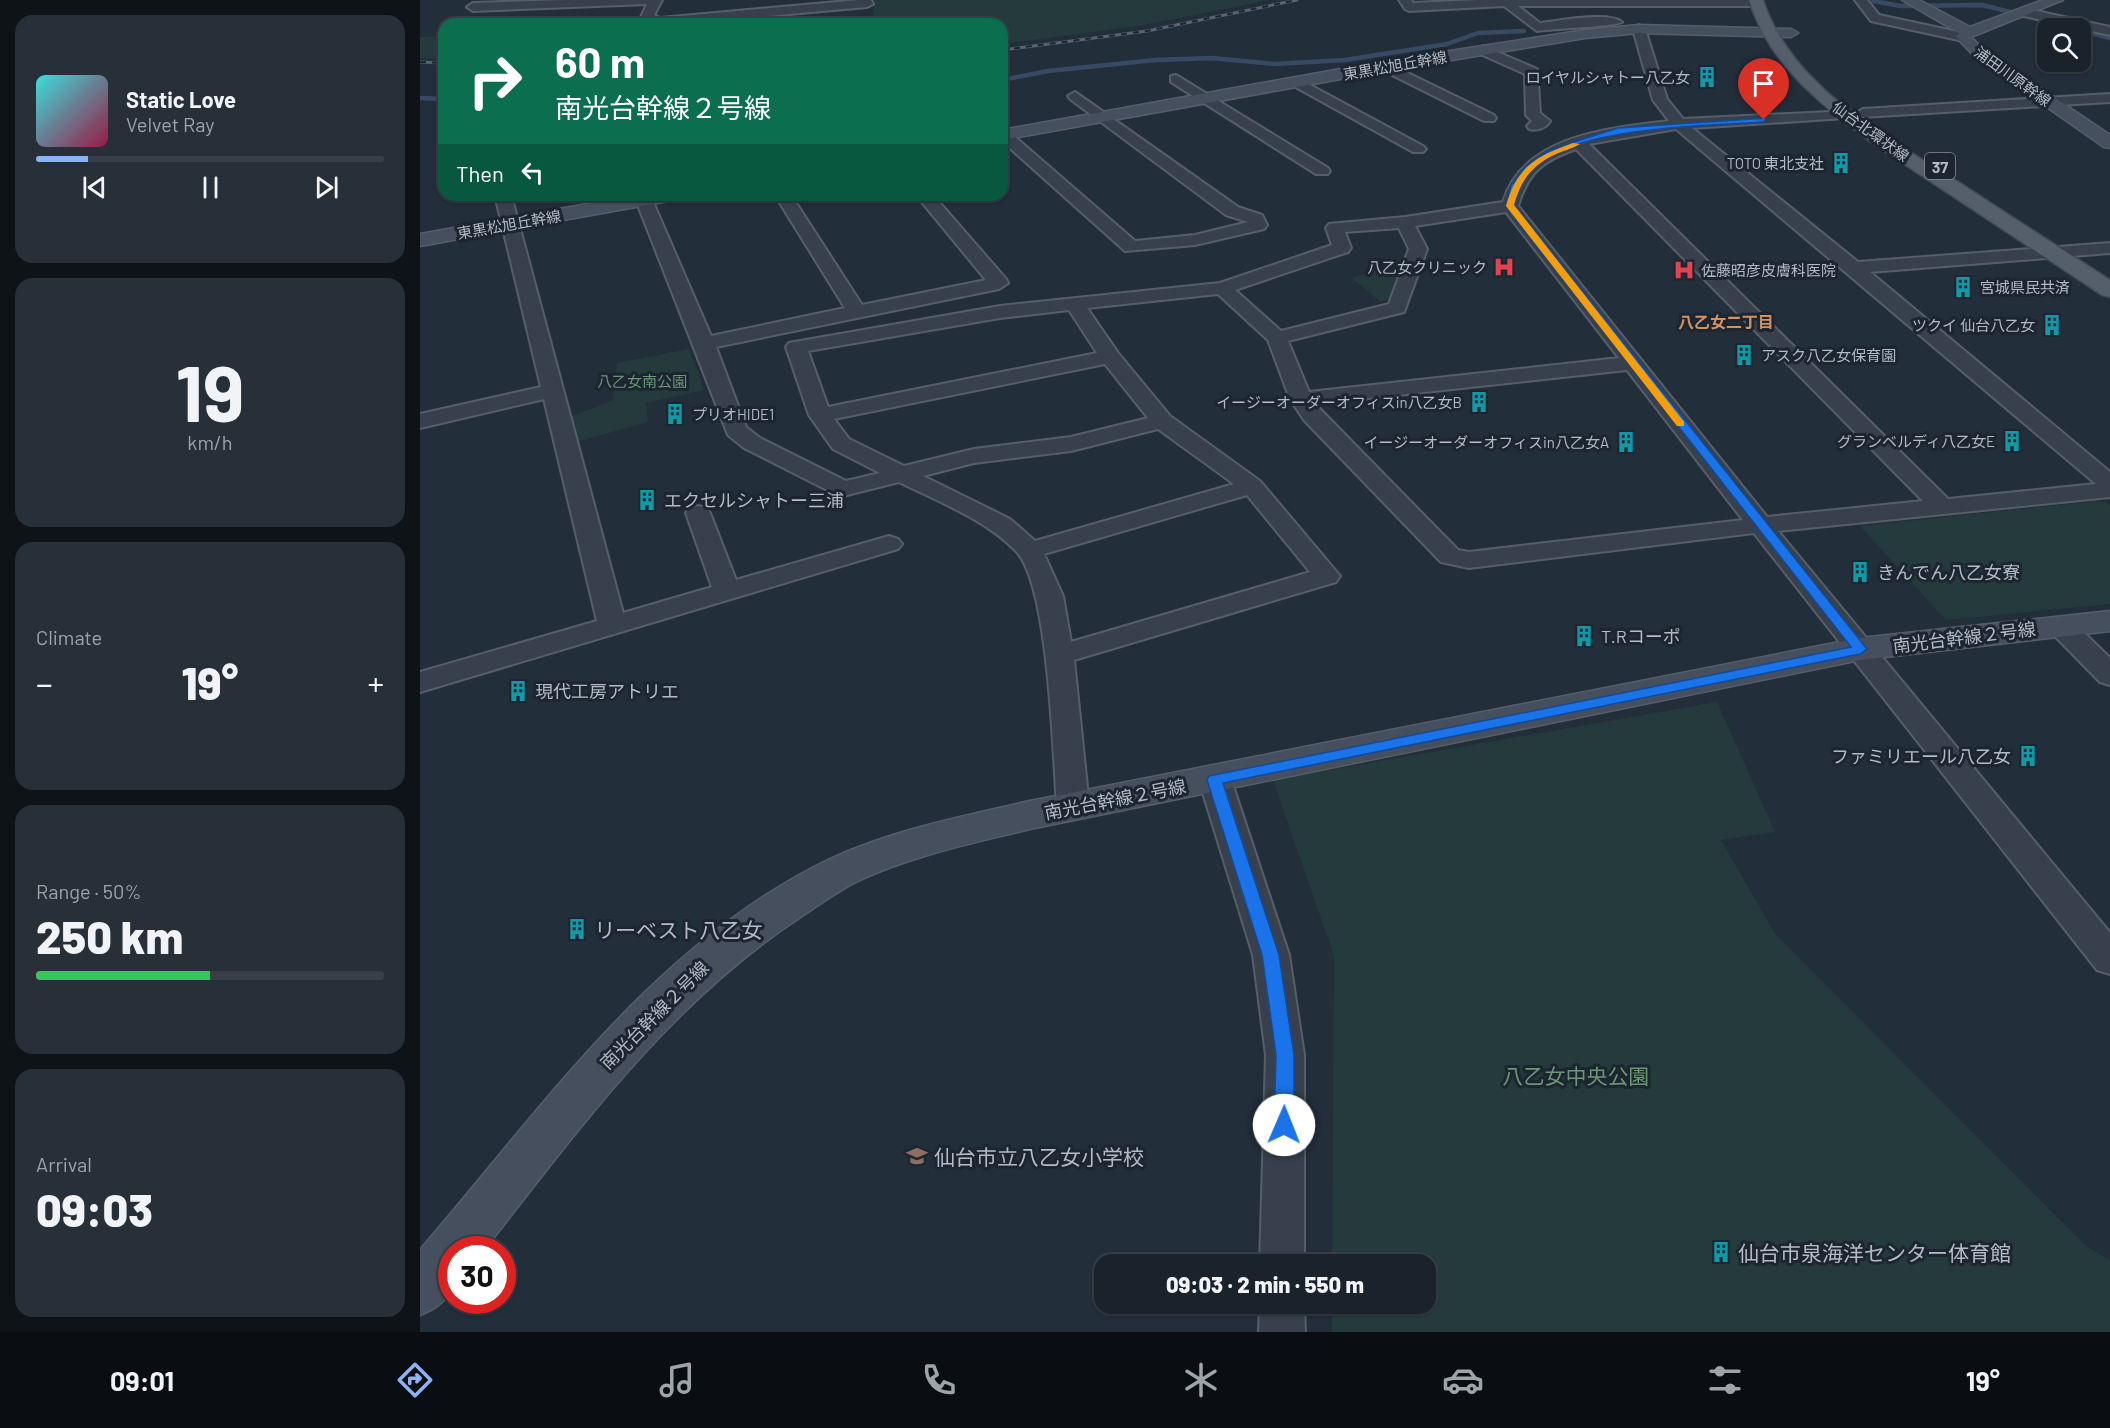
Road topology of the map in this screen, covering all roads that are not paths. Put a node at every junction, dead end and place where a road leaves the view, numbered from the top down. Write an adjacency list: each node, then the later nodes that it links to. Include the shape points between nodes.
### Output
1 (481, 0): 2 (street, via 473,7)
2 (655, 0): 13 (street)
3 (865, 0): 14 (street, via 867,4)
4 (1405, 0): 9 (street, via 1409,7)
5 (1861, 0): 19 (street, via 1875,18)
6 (2056, 0): 11 (street, 浦田川原幹線)
7 (1756, 1): 8 (street); 17 (main road, 仙台北環状線 / 37)
8 (1628, 2): 9 (street); 9 (street, via 1642,24 1596,21 1537,27)
9 (1507, 3)
10 (1915, 3): 19 (street)
11 (2018, 14): 16 (street); 19 (street, 浦田川原幹線)
12 (1783, 16): 18 (main road, 仙台北環状線 / 37)
13 (649, 18)
14 (705, 18)
15 (1639, 29): 17 (street, 東黒松旭丘幹線); 20 (street, 東黒松旭丘幹線); 31 (street, via 1660,100)
16 (2110, 31)
17 (1767, 32): 18 (street, 東黒松旭丘幹線); 28 (main road, 仙台北環状線 / 37, via 1793,67)
18 (1791, 33): 28 (main road, 仙台北環状線 / 37)
19 (1966, 34): 27 (street, 浦田川原幹線, via 1979,53)
20 (1483, 50): 21 (street, 東黒松旭丘幹線); 32 (street, via 1533,72 1533,115 1543,121)
21 (1385, 66): 23 (street, 東黒松旭丘幹線); 30 (street)
22 (1176, 79): 25 (street)
23 (1297, 82): 25 (street, 東黒松旭丘幹線); 37 (street)
24 (1075, 96): 29 (street)
25 (1206, 98): 29 (street, 東黒松旭丘幹線); 38 (street)
26 (2110, 98): 27 (street)
27 (2050, 102): 28 (street); 36 (street, 浦田川原幹線)
28 (1854, 114): 31 (street); 49 (main road, 仙台北環状線 / 37, via 1877,138)
29 (1104, 116): 33 (street, 東黒松旭丘幹線); 34 (street, via 1232,211 1257,219 1258,225 1196,240 1131,247)
30 (1488, 118)
31 (1680, 125): 35 (street, via 1618,130); 50 (street)
32 (1534, 126)
33 (1008, 133)
34 (1008, 138)
35 (1579, 143): 44 (street, via 1528,168 1515,186); 69 (street)
36 (2110, 143)
37 (1418, 149)
38 (1322, 171)
39 (504, 201): 46 (street)
40 (622, 201): 46 (street, 東黒松旭丘幹線)
41 (644, 201): 57 (street)
42 (787, 201): 55 (street)
43 (929, 201): 55 (street, via 999,283)
44 (1510, 206): 45 (street); 59 (street)
45 (1405, 222): 52 (street, via 1335,228 1342,248); 56 (street, via 1418,249 1398,308)
46 (510, 224): 47 (street, 東黒松旭丘幹線); 60 (street)
47 (420, 240)
48 (2110, 248): 49 (street)
49 (2063, 252): 50 (street); 51 (main road, 仙台北環状線 / 37); 53 (main road, 仙台北環状線 / 37)
50 (1854, 268): 66 (street)
51 (2110, 275)
52 (1222, 288): 54 (street); 56 (street)
53 (2110, 290)
54 (1074, 303): 58 (street); 62 (street, via 796,347)
55 (856, 310): 57 (street)
56 (1277, 338): 61 (street)
57 (704, 343): 65 (street, via 736,430 752,443 843,489)
58 (1110, 357): 62 (street); 64 (street)
59 (1632, 363): 61 (street); 71 (street)
60 (552, 391): 63 (street); 76 (street)
61 (1301, 399): 71 (street, via 1312,415 1450,556 1469,560)
62 (820, 415): 65 (street, via 841,444)
63 (420, 421)
64 (1162, 421): 65 (street, via 1071,444 974,456); 67 (street)
65 (902, 474): 73 (street, via 1001,524)
66 (2110, 484)
67 (1252, 486): 73 (street); 79 (street, via 1327,576)
68 (2110, 490): 69 (street)
69 (1942, 507): 71 (street)
70 (698, 513): 74 (street)
71 (1760, 525): 78 (street)
72 (889, 544): 74 (street)
73 (1030, 550): 79 (street, via 1050,596)
74 (727, 591): 76 (street)
75 (2110, 621): 77 (street, 南光台幹線２号線)
76 (612, 625): 81 (street)
77 (2061, 626): 78 (street, 南光台幹線２号線); 80 (street)
78 (1860, 649): 82 (street, 南光台幹線２号線); 84 (street)
79 (1059, 655): 83 (street)
80 (2110, 675)
81 (420, 682)
82 (1215, 780): 83 (street, 南光台幹線２号線); 86 (street, via 1271,955 1283,1044)
83 (1073, 806): 85 (street, 南光台幹線２号線, via 942,836 889,854 847,869 774,912 706,961 618,1047)
84 (2110, 958)
85 (463, 1236)
86 (1282, 1254)
87 (438, 1267): 88 (street, 南光台幹線２号線)
88 (420, 1289)
89 (1282, 1314): 90 (street)
90 (1282, 1332)

